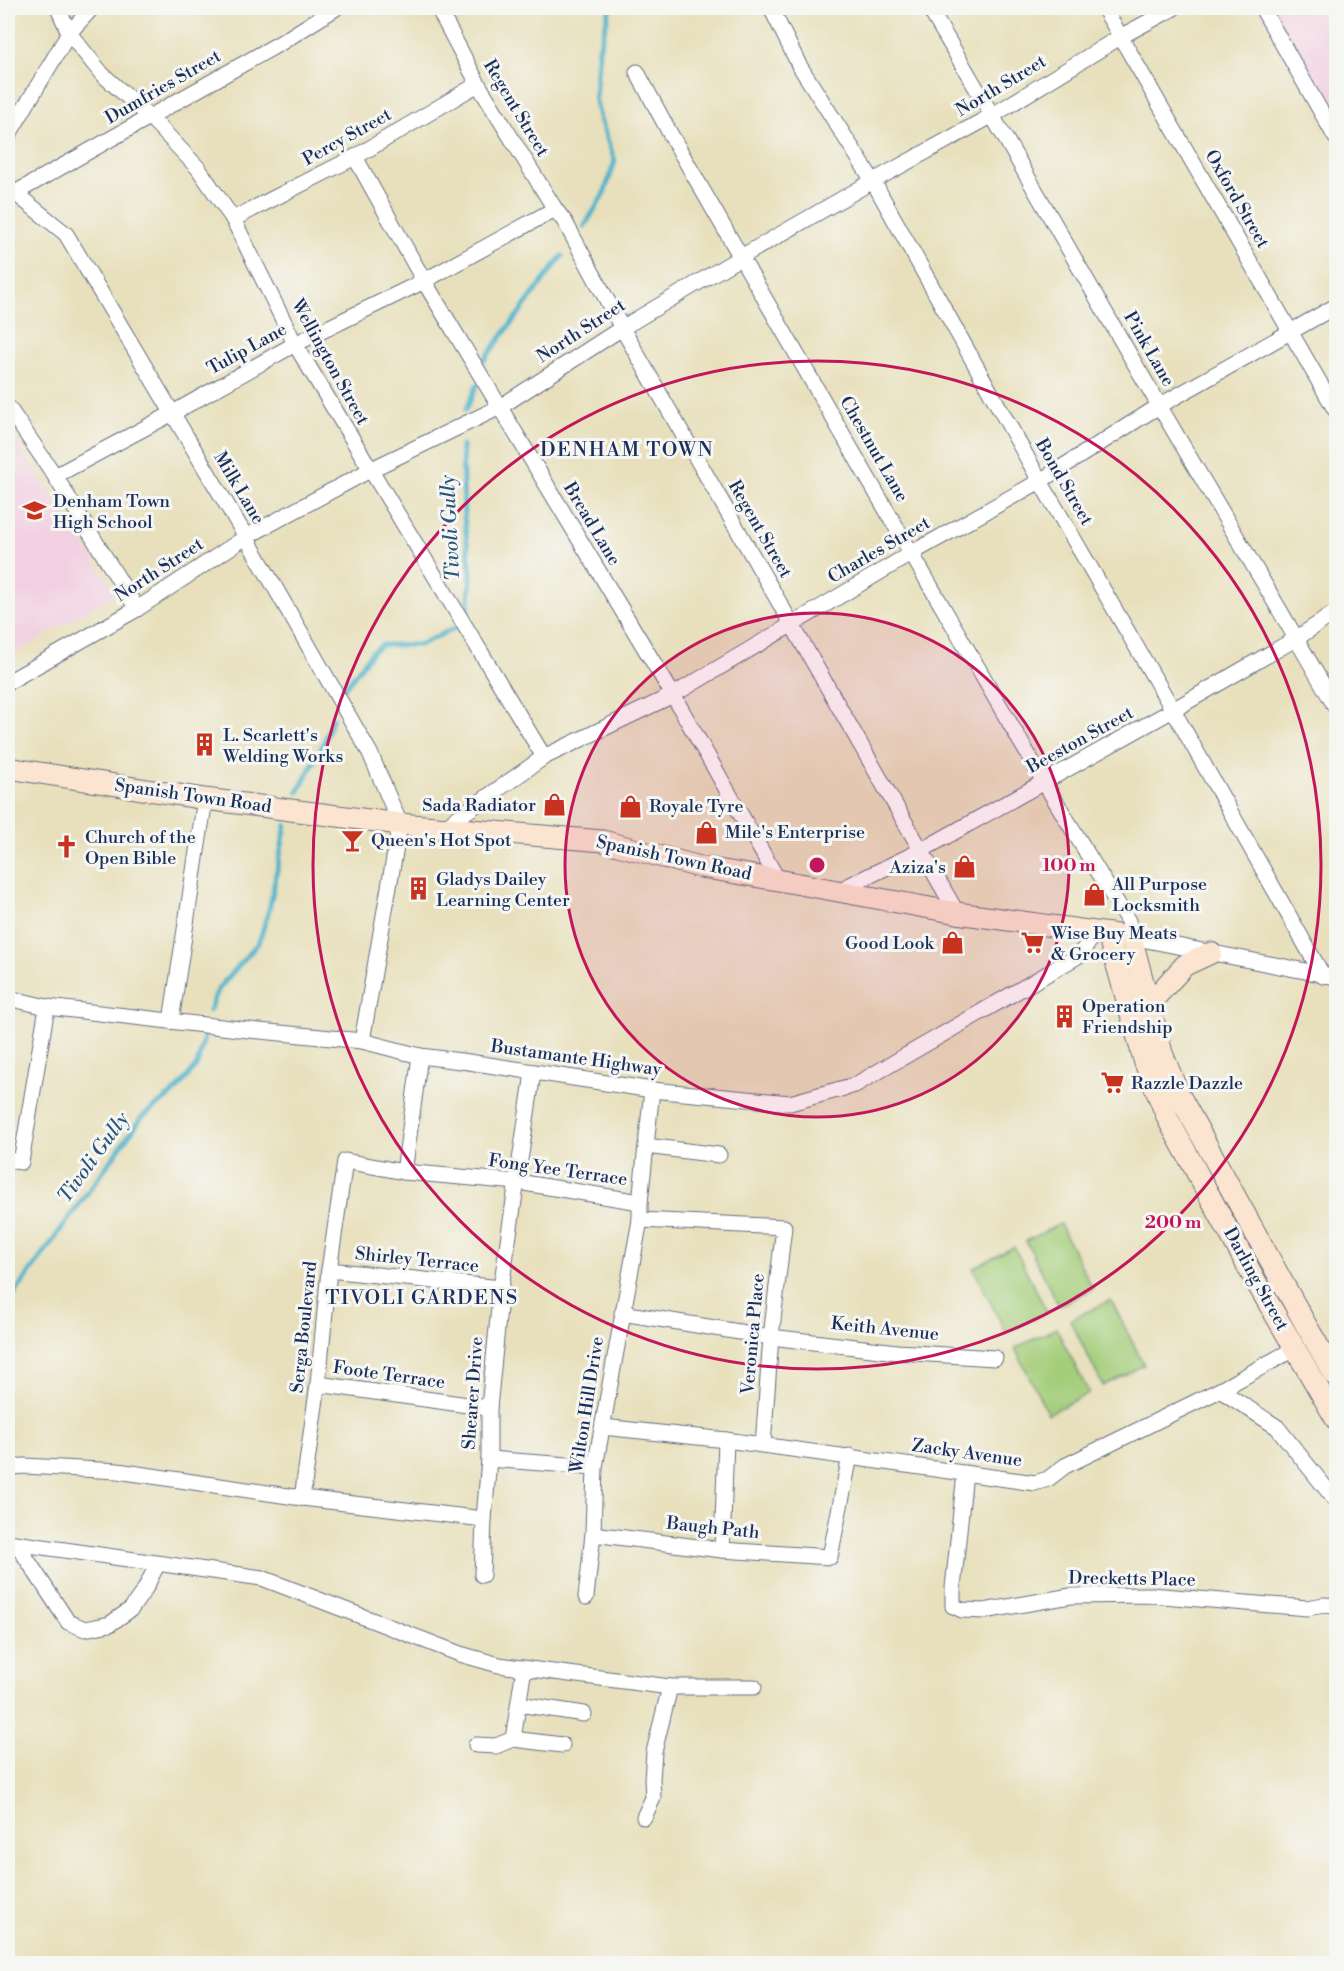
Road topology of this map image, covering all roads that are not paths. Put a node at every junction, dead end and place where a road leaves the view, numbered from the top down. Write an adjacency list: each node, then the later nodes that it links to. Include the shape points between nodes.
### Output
1 (58, 8): 10 (street, Wellington Street)
2 (92, 8): 10 (street)
3 (336, 8): 15 (street, Dumfries Street)
4 (438, 8): 13 (street, Regent Street)
5 (771, 8): 19 (street, Bond Street, via 799,65)
6 (929, 8): 14 (street, Pink Lane)
7 (1104, 8): 11 (street, Oxford Street)
8 (1173, 8): 11 (street, North Street)
9 (1262, 8): 17 (street)
10 (69, 33): 15 (street, Wellington Street, via 102,74); 16 (street)
11 (1120, 37): 14 (street, North Street); 27 (street, Oxford Street)
12 (638, 72): 23 (street, Chestnut Lane)
13 (478, 84): 18 (street, Percy Street); 21 (street, Regent Street)
14 (993, 115): 19 (street, North Street); 29 (street, Pink Lane)
15 (150, 117): 20 (street, Dumfries Street); 22 (street, Wellington Street, via 198,168)
16 (8, 136)
17 (1336, 138)
18 (354, 157): 22 (street, Percy Street); 24 (street, Bread Lane)
19 (873, 181): 23 (street, North Street); 36 (street, Bond Street)
20 (11, 190): 33 (street, Milk Lane, via 66,234)
21 (555, 209): 24 (street, Tulip Lane); 26 (street, Regent Street)
22 (233, 219): 28 (street, Wellington Street)
23 (741, 257): 26 (street, North Street); 38 (street, Chestnut Lane)
24 (424, 281): 28 (street, Tulip Lane); 31 (street, Bread Lane)
25 (1336, 306): 27 (street, Charles Street)
26 (622, 328): 31 (street, North Street); 41 (street, Regent Street)
27 (1292, 331): 29 (street, Charles Street); 32 (street, Oxford Street)
28 (295, 344): 33 (street, Tulip Lane); 34 (street, Wellington Street)
29 (1160, 406): 36 (street, Charles Street); 42 (street, Pink Lane)
30 (8, 407): 35 (street)
31 (500, 407): 34 (street, North Street); 44 (street, Bread Lane)
32 (1336, 411)
33 (171, 414): 35 (street, Tulip Lane); 37 (street, Milk Lane)
34 (370, 470): 37 (street, North Street); 47 (street, Wellington Street)
35 (55, 476): 39 (street)
36 (1040, 481): 38 (street, Charles Street); 46 (street, Bond Street)
37 (246, 537): 39 (street, North Street); 51 (street, Milk Lane, via 370,753)
38 (912, 553): 41 (street, Charles Street); 49 (street, Chestnut Lane)
39 (137, 609): 43 (street, North Street)
40 (1336, 612): 42 (street, Beeston Street)
41 (791, 623): 44 (street, Charles Street); 53 (street, Regent Street)
42 (1297, 638): 45 (street, Pink Lane); 46 (street, Beeston Street)
43 (8, 682)
44 (673, 695): 47 (street, Charles Street); 54 (street, Bread Lane)
45 (1336, 708)
46 (1173, 710): 49 (street, Beeston Street); 60 (street, Bond Street)
47 (544, 757): 52 (street, Charles Street)
48 (8, 768): 50 (main road, Spanish Town Road)
49 (1044, 782): 53 (street, Beeston Street); 58 (street, Chestnut Lane, via 1128,921)
50 (205, 799): 51 (main road, Spanish Town Road); 64 (street)
51 (400, 824): 52 (main road, Spanish Town Road); 65 (street)
52 (443, 828): 54 (main road, Spanish Town Road, via 603,841 700,867)
53 (922, 850): 55 (street, Beeston Street); 56 (street, Regent Street)
54 (778, 880): 55 (main road, Spanish Town Road)
55 (838, 891): 56 (main road, Spanish Town Road)
56 (957, 913): 57 (main road, Spanish Town Road)
57 (1100, 933): 58 (main road, Spanish Town Road); 68 (street, Bustamante Highway, via 1078,956 855,1085 790,1103); 81 (main road, Darling Street, via 1152,1084 1168,1119)
58 (1131, 937): 59 (street, Spanish Town Road); 62 (main road, Darling Street)
59 (1211, 953): 60 (street, Spanish Town Road); 62 (main road, via 1185,965)
60 (1330, 976)
61 (8, 998): 63 (street, Bustamante Highway)
62 (1149, 1004): 83 (main road, Darling Street, via 1166,1063 1186,1109)
63 (46, 1007): 64 (street, Bustamante Highway); 71 (street, via 21,1162)
64 (171, 1021): 65 (street, Bustamante Highway)
65 (362, 1041): 66 (street, Bustamante Highway)
66 (420, 1056): 67 (street, Bustamante Highway); 73 (street)
67 (533, 1073): 68 (street, Bustamante Highway); 74 (street, Shearer Drive)
68 (652, 1090): 69 (street)
69 (646, 1146): 70 (street); 75 (street)
70 (719, 1155)
71 (8, 1160)
72 (345, 1161): 73 (street, Fong Yee Terrace); 77 (street, Serga Boulevard)
73 (404, 1172): 74 (street, Fong Yee Terrace)
74 (518, 1182): 75 (street, Fong Yee Terrace); 78 (street, Shearer Drive)
75 (640, 1202): 76 (street, Fong Yee Terrace)
76 (640, 1220): 79 (street, Wilton Hill Drive); 80 (street, Veronica Place, via 784,1227)
77 (329, 1270): 78 (street, Shirley Terrace); 84 (street, Serga Boulevard)
78 (501, 1288): 86 (street, Shearer Drive)
79 (622, 1314): 80 (street, Keith Avenue); 88 (street, Wilton Hill Drive)
80 (771, 1337): 82 (street, Keith Avenue, via 897,1352); 90 (street, Veronica Place)
81 (1294, 1348): 85 (street, Zacky Avenue); 87 (main road, Darling Street)
82 (995, 1358)
83 (1336, 1377)
84 (318, 1384): 86 (street, Foote Terrace); 96 (street, Serga Boulevard)
85 (1220, 1390): 95 (street, Zacky Avenue, via 1065,1466 1048,1479 1035,1483); 97 (street, via 1277,1427)
86 (489, 1408): 92 (street, Shearer Drive)
87 (1336, 1419)
88 (603, 1427): 89 (street, Zacky Avenue); 93 (street, Wilton Hill Drive)
89 (726, 1440): 90 (street, Zacky Avenue); 101 (street)
90 (763, 1445): 91 (street, Zacky Avenue)
91 (849, 1456): 95 (street, Zacky Avenue); 101 (street, Baugh Path, via 830,1557)
92 (489, 1459): 93 (street); 98 (street, Shearer Drive)
93 (595, 1467): 99 (street, Wilton Hill Drive)
94 (8, 1471): 96 (street, via 24,1466 118,1471)
95 (964, 1473): 105 (street, Drecketts Place, via 953,1588 953,1606 962,1610 984,1611 1071,1596 1105,1595 1307,1608)
96 (302, 1498): 98 (street)
97 (1336, 1501)
98 (484, 1519): 103 (street, Shearer Drive)
99 (593, 1534): 101 (street, Baugh Path); 104 (street, Wilton Hill Drive)
100 (12, 1543): 102 (street); 102 (street, via 68,1622 85,1629 110,1624 131,1609)
101 (722, 1550)
102 (157, 1565): 106 (street, via 262,1578 460,1654)
103 (482, 1575)
104 (586, 1597)
105 (1336, 1606)
106 (524, 1668): 107 (street); 109 (street)
107 (670, 1687): 108 (street); 114 (street, via 654,1752 653,1798)
108 (754, 1687)
109 (519, 1704): 110 (street); 111 (street)
110 (584, 1714)
111 (513, 1738): 112 (street, via 496,1746); 113 (street)
112 (476, 1744)
113 (562, 1745)
114 (644, 1817)

